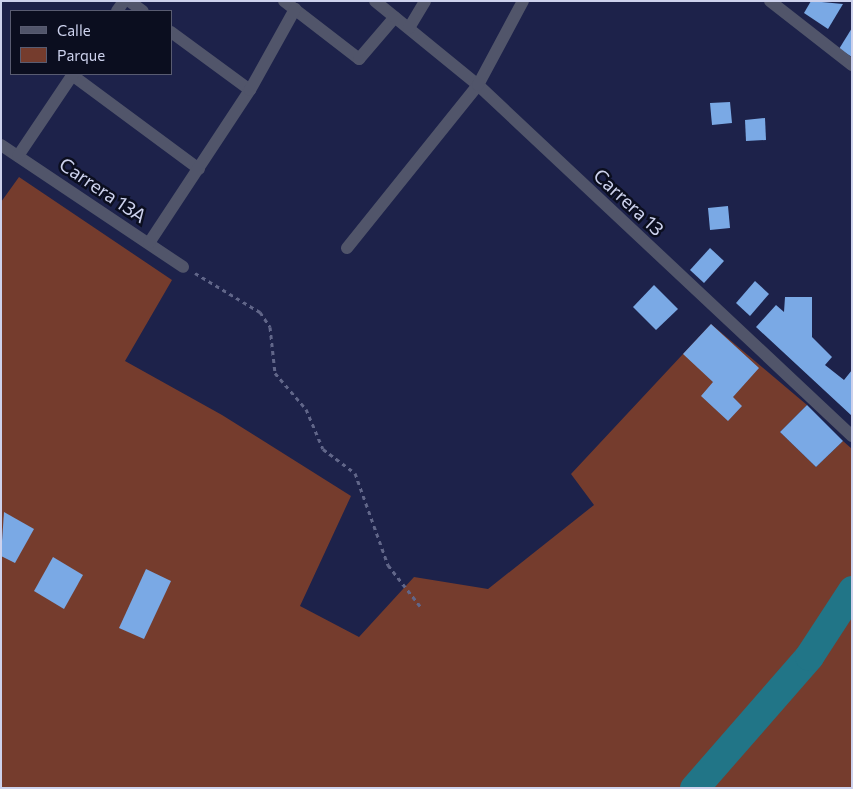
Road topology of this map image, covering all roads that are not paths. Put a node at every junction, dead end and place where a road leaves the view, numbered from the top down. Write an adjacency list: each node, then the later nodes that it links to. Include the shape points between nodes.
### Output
1 (129, 1): 7 (street)
2 (376, 1): 8 (street, Carrera 13)
3 (425, 1): 9 (street)
4 (523, 1): 14 (street)
5 (770, 1): 11 (street)
6 (290, 5): 8 (street, via 360,59); 15 (street)
7 (142, 10)
8 (395, 17): 9 (street, Carrera 13)
9 (409, 28): 14 (street, Carrera 13)
10 (172, 33): 15 (street)
11 (852, 65)
12 (72, 75): 17 (street)
13 (74, 75): 18 (street)
14 (478, 85): 20 (street); 22 (street, Carrera 13)
15 (250, 90): 18 (street)
16 (1, 145): 17 (street, Carrera 13A)
17 (18, 156): 19 (street, Carrera 13A)
18 (199, 169): 19 (street)
19 (150, 244): 21 (street, Carrera 13A)
20 (347, 248)
21 (183, 267)
22 (852, 436)

